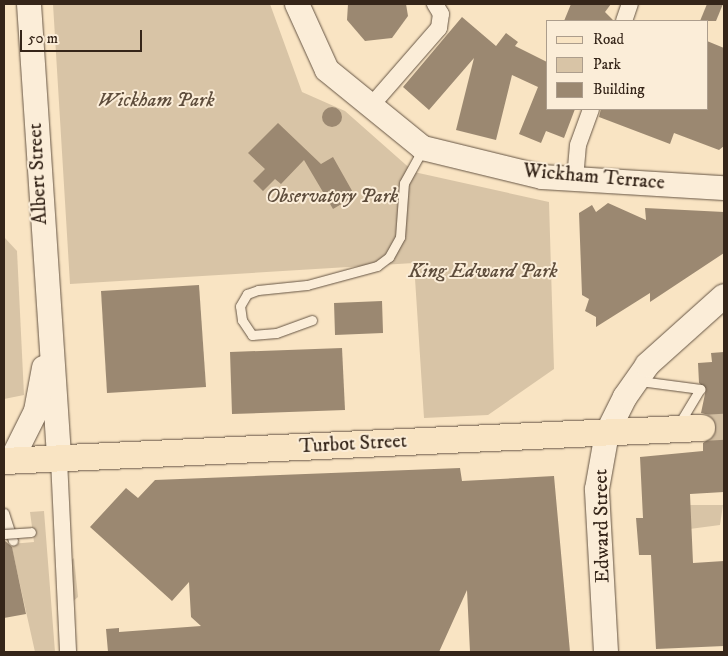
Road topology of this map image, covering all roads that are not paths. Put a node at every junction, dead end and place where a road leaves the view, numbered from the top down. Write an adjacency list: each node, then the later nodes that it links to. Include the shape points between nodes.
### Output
1 (29, 4): 13 (street, Albert Street)
2 (297, 4): 6 (street, Wickham Terrace, via 326,70)
3 (435, 4): 6 (street, via 441,14 439,28)
4 (630, 4): 5 (street)
5 (624, 20)
6 (370, 107): 8 (street, Wickham Terrace)
7 (591, 110): 9 (street, via 578,145)
8 (423, 148): 9 (street, Wickham Terrace, via 542,177); 12 (lane, via 404,183 400,237 389,257 377,266 316,283 258,290 247,294 240,306 242,320 252,336 276,333)
9 (575, 180): 10 (street, Wickham Terrace)
10 (724, 188)
11 (724, 296): 14 (street, Edward Street, via 675,337)
12 (312, 320)
13 (48, 344): 18 (street, Albert Street, via 38,405); 19 (street, Albert Street)
14 (636, 380): 16 (lane, via 700,389); 17 (street, Edward Street)
15 (702, 428): 16 (main road, Turbot Street)
16 (673, 430): 17 (main road, Turbot Street)
17 (607, 433): 19 (main road, Turbot Street); 25 (street, Edward Street, via 597,489)
18 (10, 451): 19 (main road, Turbot Street)
19 (64, 459): 24 (street, Albert Street)
20 (4, 513): 23 (lane)
21 (31, 532): 22 (lane, bridge)
22 (4, 534)
23 (13, 541)
24 (68, 652)
25 (606, 652)

